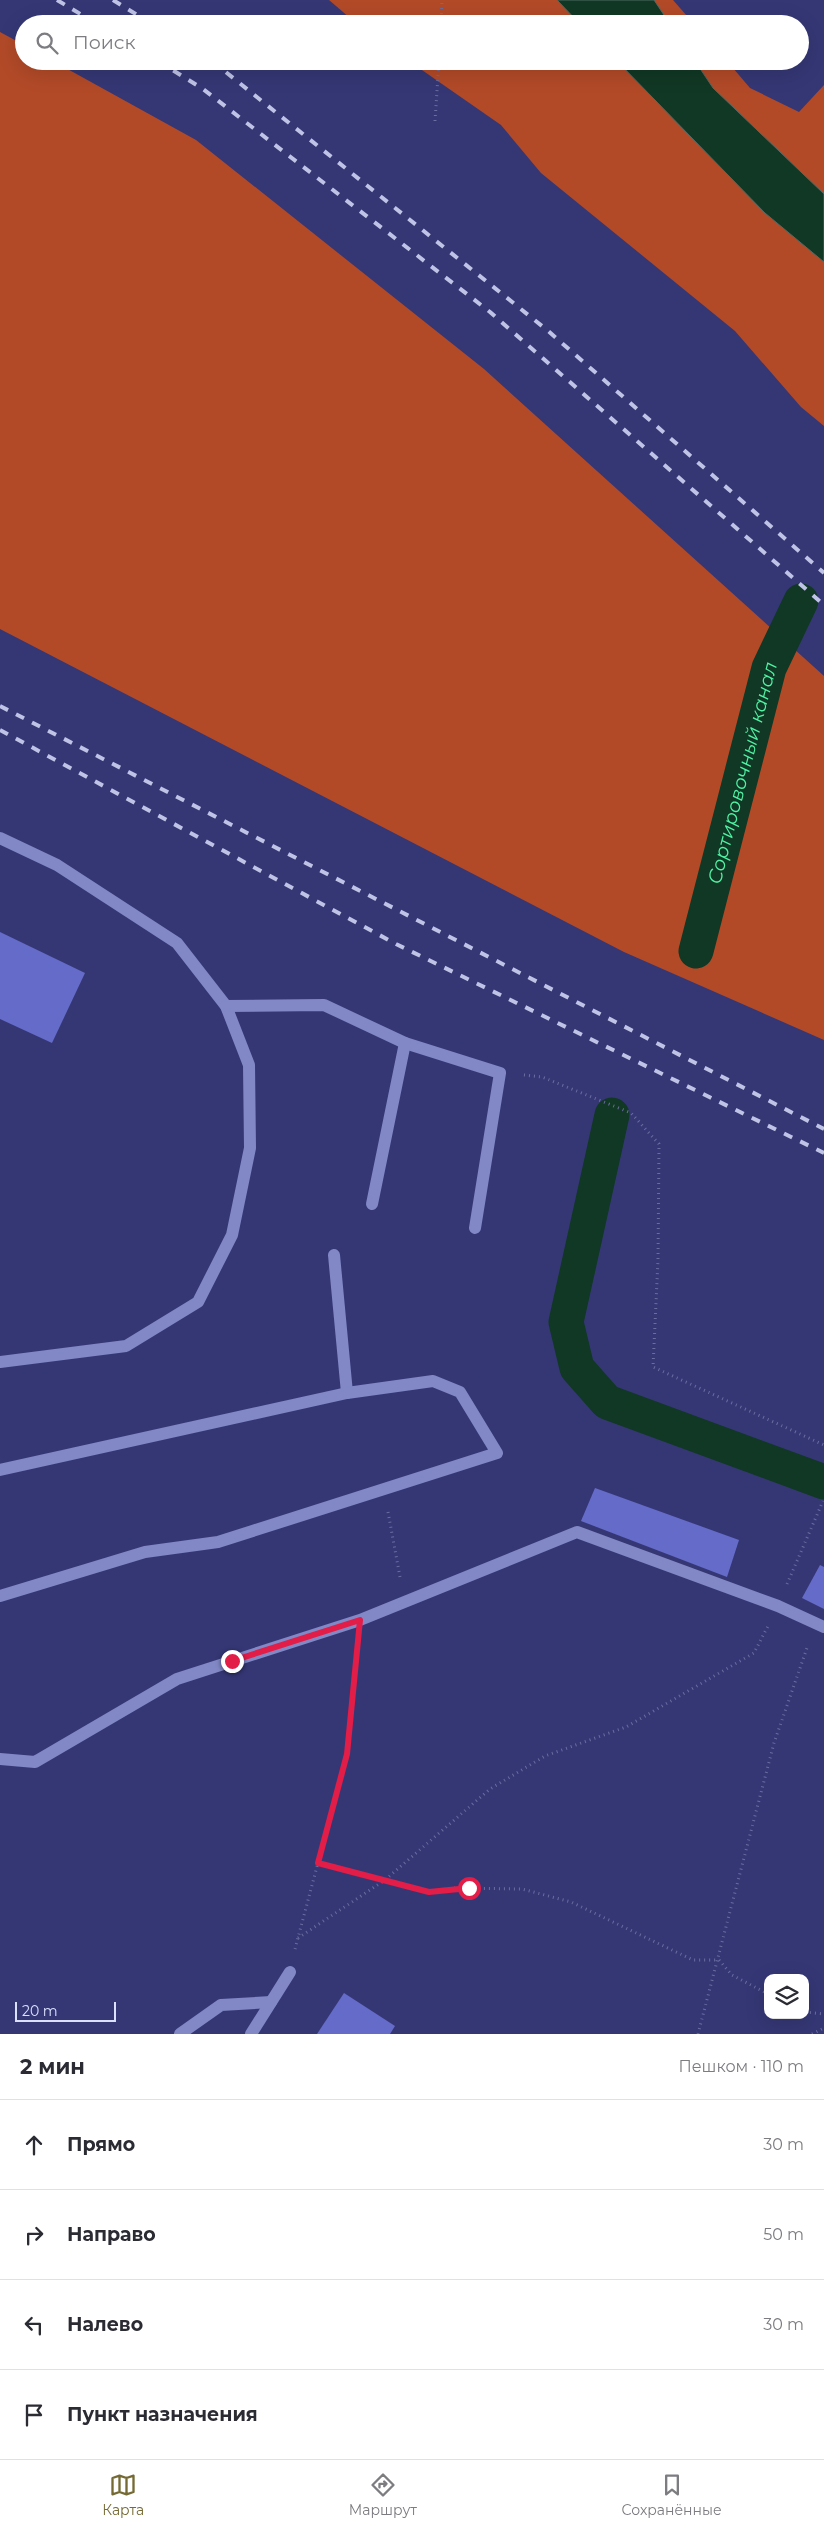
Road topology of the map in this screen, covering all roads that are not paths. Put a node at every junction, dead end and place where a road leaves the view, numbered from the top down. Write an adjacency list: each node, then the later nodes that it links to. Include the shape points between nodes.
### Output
1 (0, 838): 2 (lane, via 57,865 176,943)
2 (226, 1006): 3 (lane, via 324,1005); 7 (lane, via 249,1064 250,1148 232,1235 198,1302 126,1346)
3 (405, 1043): 4 (lane); 5 (lane, via 500,1073)
4 (372, 1204)
5 (474, 1228)
6 (334, 1255): 8 (lane)
7 (0, 1362)
8 (346, 1393): 9 (lane); 10 (lane, via 433,1380 460,1392 497,1453 218,1542 145,1552)
9 (0, 1470)
10 (0, 1596)
11 (820, 1625): 12 (lane, via 778,1606 576,1532 360,1620 177,1679 36,1762)
12 (0, 1759)
13 (290, 1972): 14 (lane)
14 (271, 2002): 15 (lane, via 221,2005); 16 (lane)
15 (180, 2034)
16 (251, 2034)

